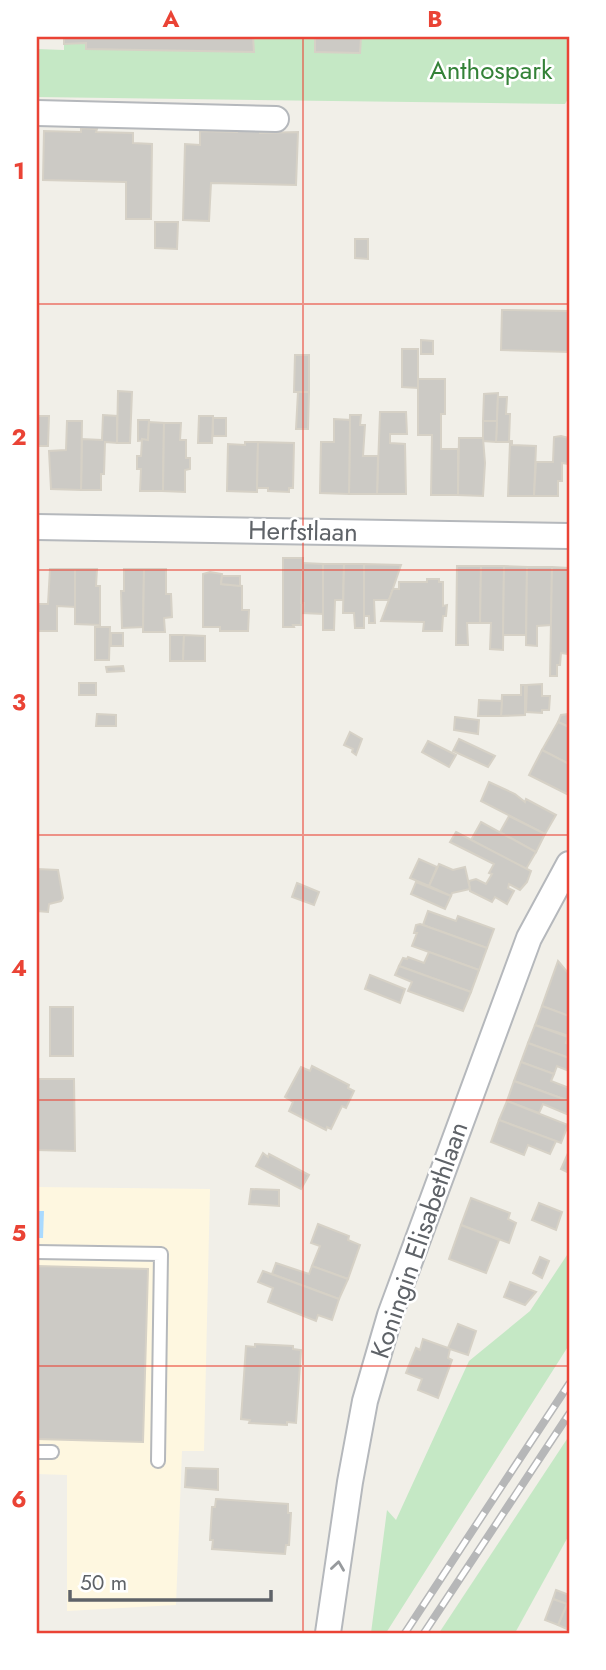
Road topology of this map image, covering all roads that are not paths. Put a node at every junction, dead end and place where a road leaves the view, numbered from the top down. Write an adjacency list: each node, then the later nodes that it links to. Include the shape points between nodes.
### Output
1 (37, 113): 2 (street)
2 (276, 119)
3 (37, 527): 4 (street, Herfstlaan)
4 (569, 536)
5 (569, 864): 10 (street, Koningin Elisabethlaan, one-way to 5, via 365,1401 390,1315 529,938)
6 (37, 1252): 9 (lane, via 161,1254)
7 (37, 1452): 8 (lane)
8 (52, 1452)
9 (158, 1461)
10 (328, 1633)

